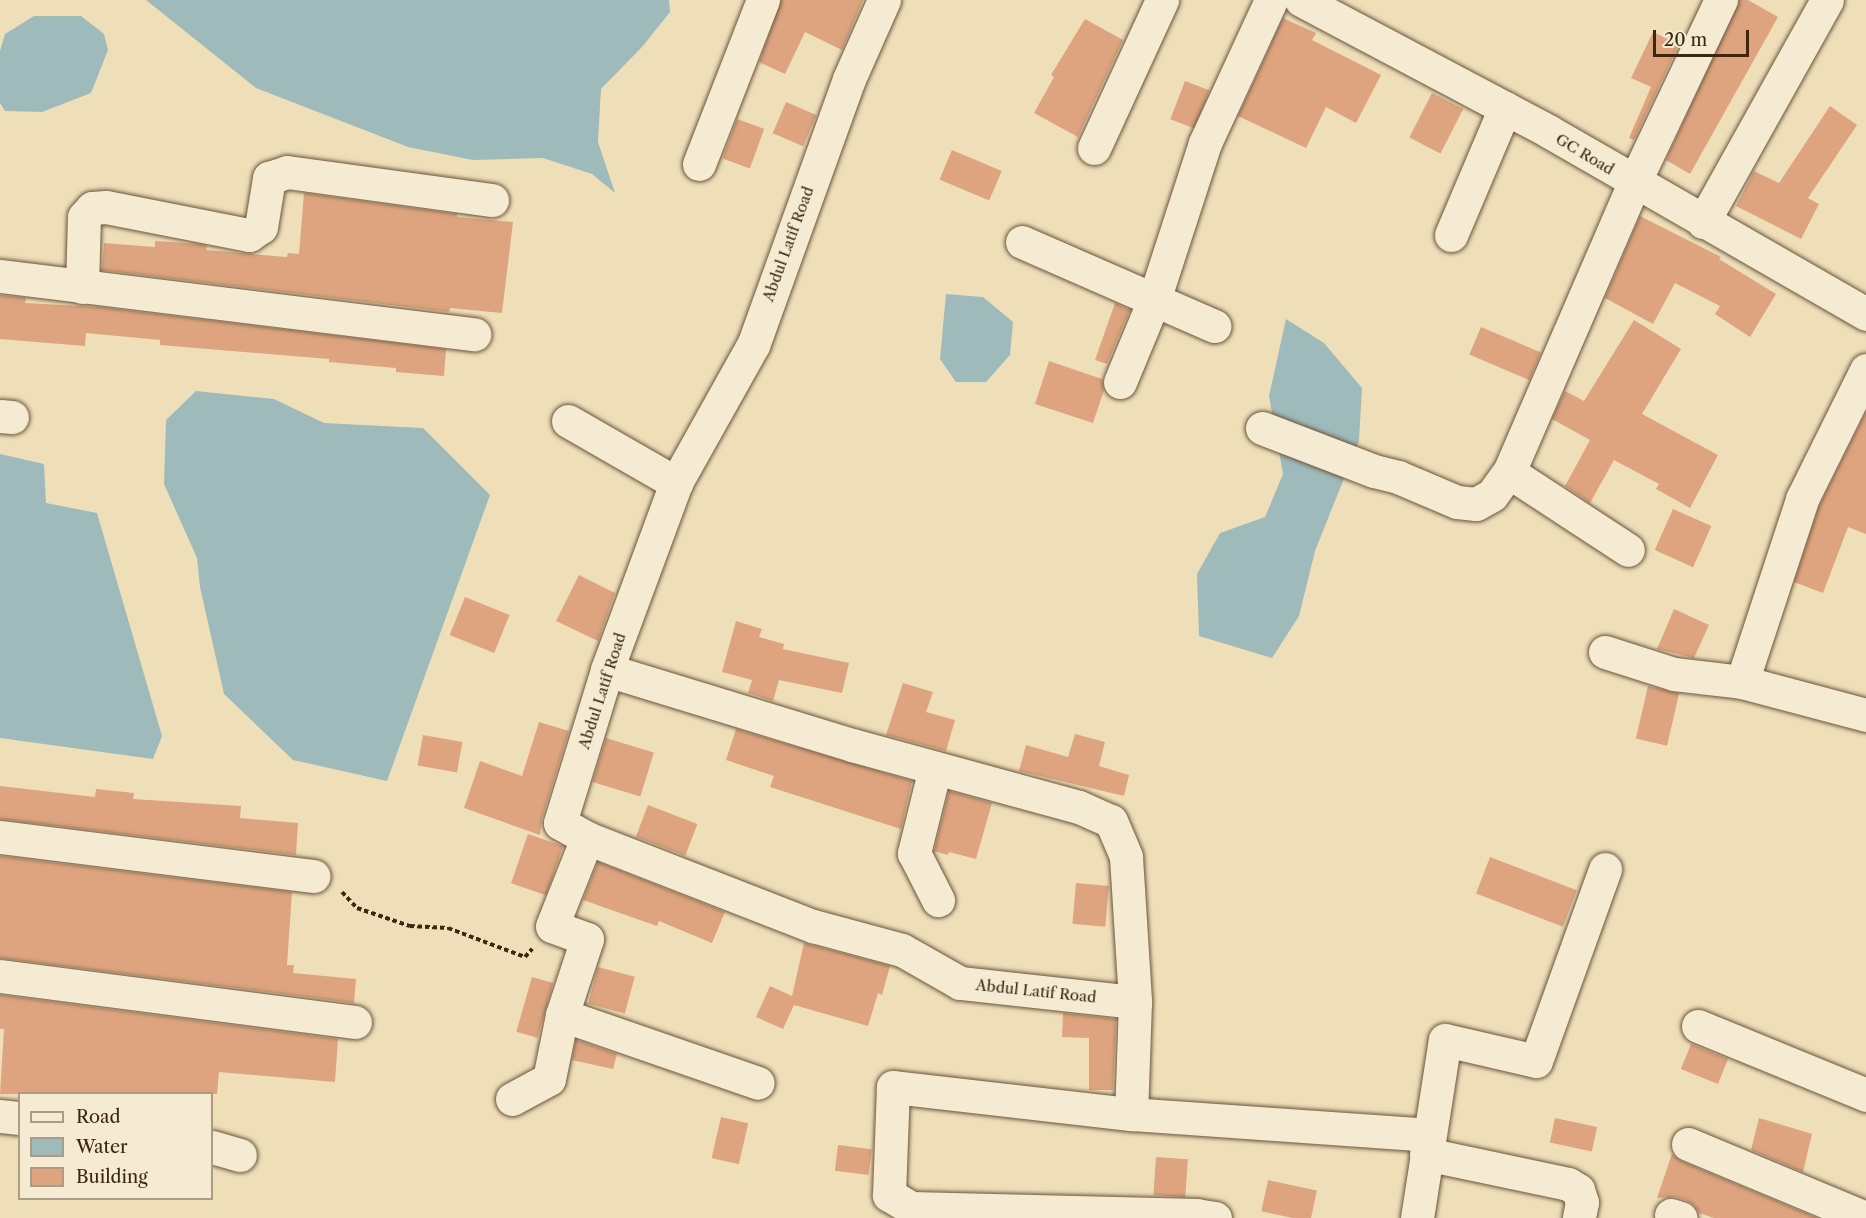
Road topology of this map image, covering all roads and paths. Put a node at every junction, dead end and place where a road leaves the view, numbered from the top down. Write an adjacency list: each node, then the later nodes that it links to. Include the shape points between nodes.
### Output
1 (763, 0): 11 (street)
2 (884, 0): 28 (street, Abdul Latif Road, via 841,101 753,345)
3 (1162, 0): 10 (street)
4 (1271, 0): 19 (street, via 1204,143)
5 (1301, 0): 8 (street, GC Road)
6 (1721, 0): 12 (street)
7 (1827, 0): 14 (street)
8 (1345, 11): 9 (street, GC Road)
9 (1505, 108): 12 (street, GC Road); 15 (street)
10 (1094, 148)
11 (699, 164)
12 (1634, 183): 14 (street, GC Road); 27 (street)
13 (492, 200): 18 (street, via 287,172 269,178 261,227 249,236 106,207 92,208 84,217)
14 (1703, 222): 20 (street, GC Road)
15 (1451, 235)
16 (1022, 242): 19 (street)
17 (0, 276): 18 (street)
18 (82, 287): 22 (street)
19 (1154, 300): 21 (street); 24 (street)
20 (1866, 314)
21 (1214, 326)
22 (474, 334)
23 (1866, 370): 32 (street, via 1802,500)
24 (1120, 382)
25 (568, 421): 28 (street)
26 (1262, 428): 27 (street, via 1457,502 1476,504 1492,495)
27 (1509, 472): 29 (street)
28 (676, 483): 31 (street, Abdul Latif Road)
29 (1628, 550)
30 (1605, 652): 32 (street, via 1674,674)
31 (607, 670): 34 (street); 36 (street, Abdul Latif Road, via 560,823)
32 (1742, 682): 33 (street)
33 (1866, 715)
34 (935, 768): 39 (street, via 914,853); 42 (street, via 1079,807 1111,821 1126,857)
35 (0, 837): 38 (street)
36 (587, 838): 40 (street); 42 (street, Abdul Latif Road, via 813,926 902,950 960,983)
37 (1605, 869): 53 (street, via 1536,1061 1445,1040)
38 (314, 876): 40 (path, via 332,881 357,908 410,926 448,928 525,957)
39 (938, 900)
40 (552, 926): 43 (street, via 587,939)
41 (0, 976): 44 (street)
42 (1135, 1002): 49 (street)
43 (562, 1015): 46 (street); 48 (street, via 549,1079)
44 (355, 1022)
45 (1698, 1026): 47 (street)
46 (759, 1083)
47 (1866, 1095)
48 (513, 1099)
49 (1131, 1114): 53 (street); 54 (street, via 893,1087 889,1195 911,1208)
50 (0, 1116): 51 (street)
51 (18, 1118)
52 (1688, 1144): 57 (street)
53 (1428, 1145): 55 (street); 56 (street, via 1568,1184 1578,1190 1582,1202)
54 (1203, 1217)
55 (1417, 1218)
56 (1579, 1218)
57 (1866, 1218)

